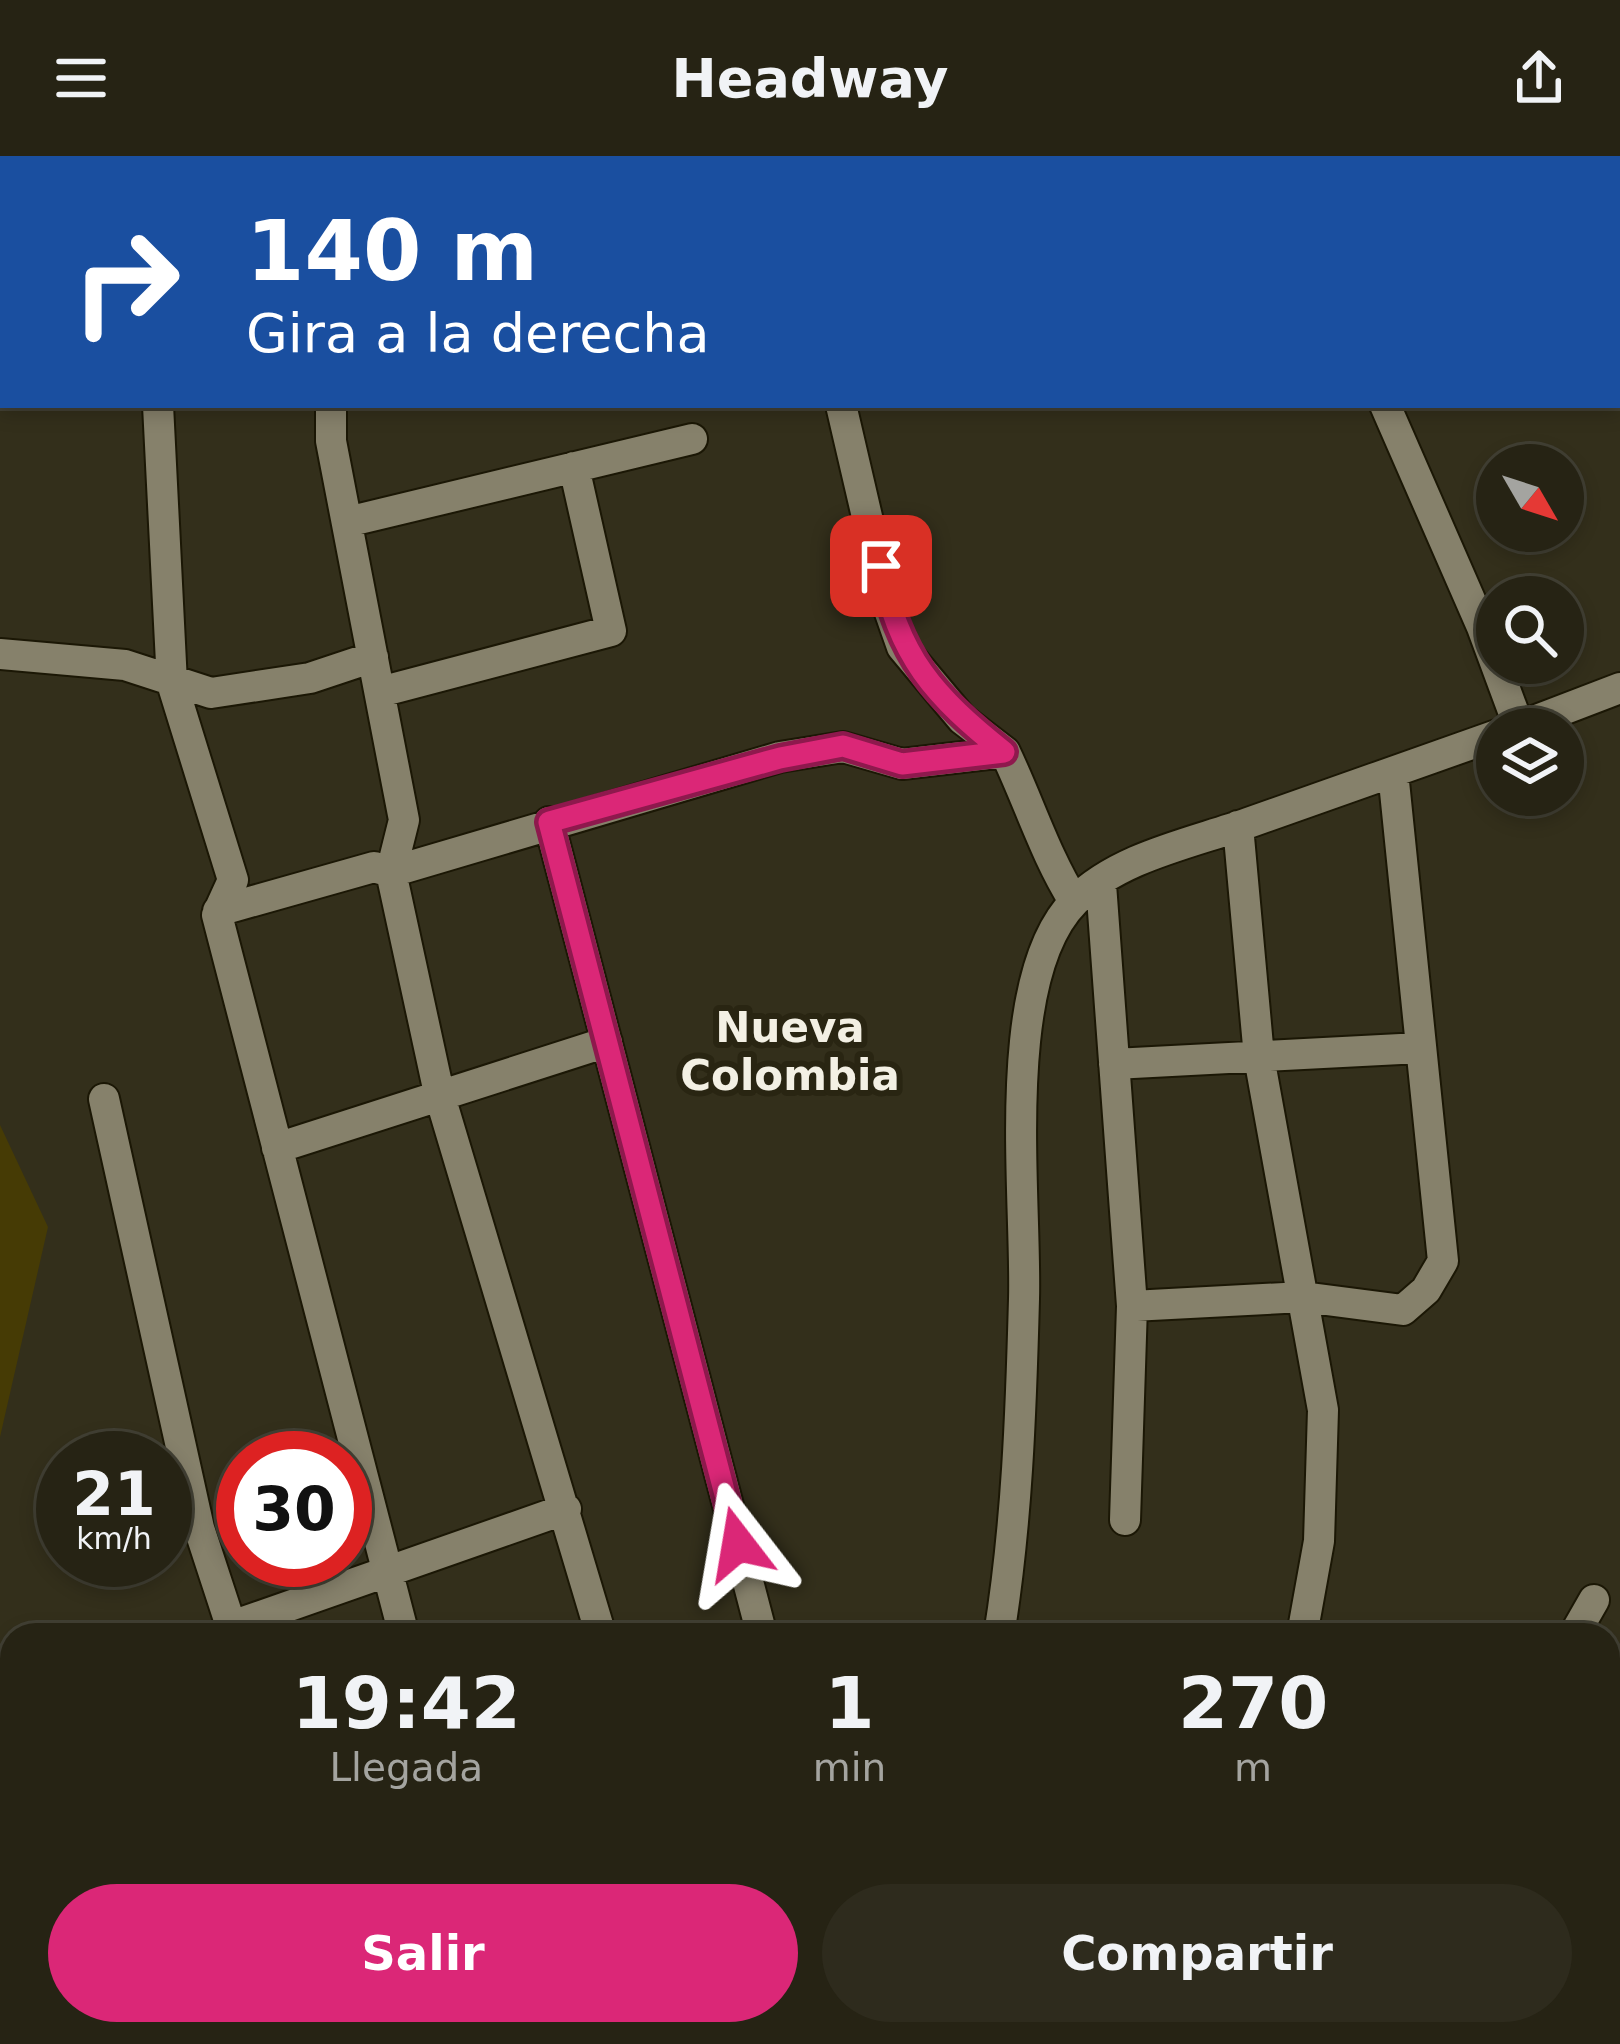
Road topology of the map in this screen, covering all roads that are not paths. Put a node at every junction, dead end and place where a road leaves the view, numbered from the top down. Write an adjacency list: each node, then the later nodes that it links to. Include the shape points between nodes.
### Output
1 (158, 408): 10 (street)
2 (331, 408): 7 (street)
3 (843, 408): 16 (street, via 902,647 962,718)
4 (1386, 408): 13 (street, via 1482,627)
5 (692, 439): 6 (street)
6 (574, 467): 7 (street); 12 (street, via 611,632)
7 (347, 522): 9 (street)
8 (0, 654): 10 (street, via 125,665)
9 (373, 657): 10 (street, via 310,678 211,693); 12 (street)
10 (172, 683): 23 (street, via 233,880)
11 (1620, 688): 14 (street)
12 (380, 692): 20 (street, via 404,820)
13 (1504, 708)
14 (1568, 708)
15 (1476, 742): 17 (street)
16 (1004, 752): 18 (street, via 902,764 843,746); 22 (street)
17 (1394, 772): 19 (street); 25 (street)
18 (549, 822): 20 (street); 24 (street)
19 (1238, 826): 21 (street); 26 (street)
20 (391, 872): 23 (street, via 374,867); 28 (street)
21 (1100, 884): 22 (street); 27 (street)
22 (1074, 902): 42 (street, via 1039,961 1018,1120 1025,1269 1020,1423)
23 (218, 911): 30 (street)
24 (608, 1042): 28 (street); 41 (street)
25 (1420, 1048): 26 (street); 31 (street, via 1443,1262 1403,1310)
26 (1259, 1057): 27 (street); 31 (street)
27 (1114, 1064): 32 (street)
28 (439, 1093): 30 (street); 33 (street)
29 (104, 1099): 37 (street, via 199,1528)
30 (278, 1148): 35 (street)
31 (1303, 1298): 32 (street); 43 (street, via 1323,1410 1319,1540)
32 (1132, 1306): 34 (street)
33 (566, 1509): 35 (street); 40 (street)
34 (1125, 1520)
35 (386, 1571): 38 (street); 39 (street)
36 (1594, 1600): 44 (street)
37 (230, 1623)
38 (253, 1623)
39 (401, 1623)
40 (598, 1623)
41 (759, 1623)
42 (1001, 1623)
43 (1304, 1623)
44 (1581, 1623)

